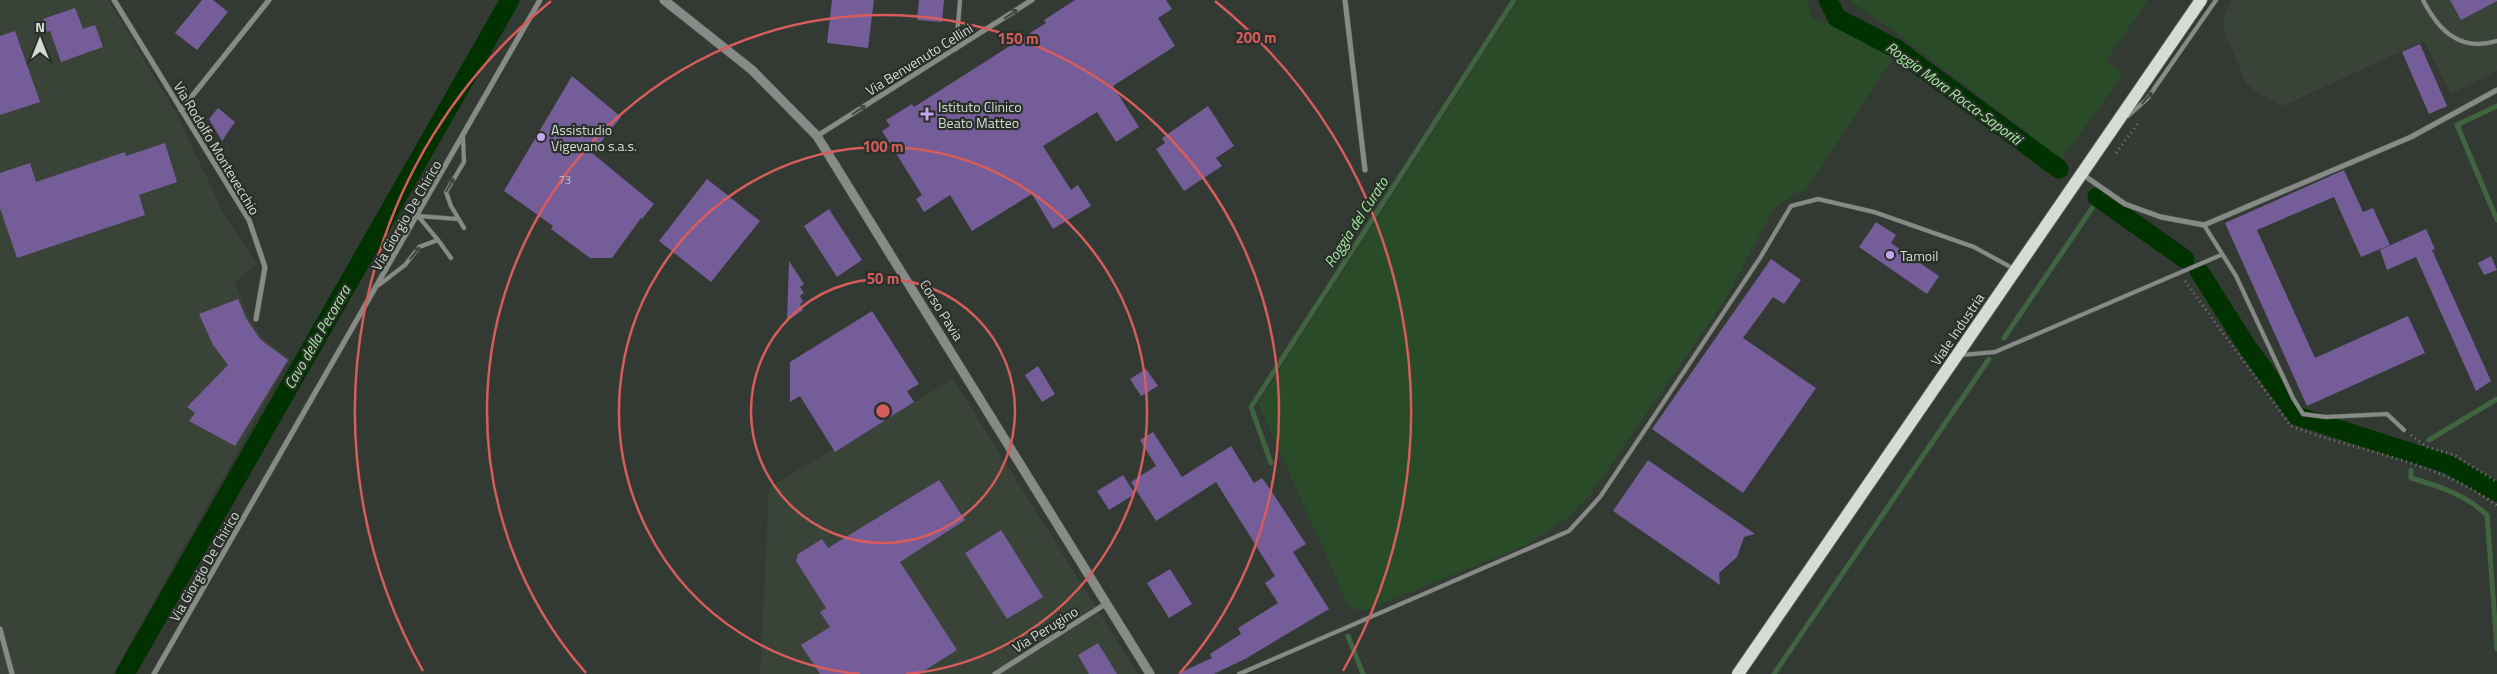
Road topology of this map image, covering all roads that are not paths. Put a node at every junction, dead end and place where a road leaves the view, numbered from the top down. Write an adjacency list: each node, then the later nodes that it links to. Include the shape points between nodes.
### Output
1 (114, 0): 14 (street, Via Rodolfo Montevecchio)
2 (269, 0): 14 (street)
3 (540, 0): 16 (street, Via Giorgio De Chirico)
4 (664, 0): 17 (street, Corso Pavia, via 752,70)
5 (960, 0): 12 (lane)
6 (1032, 0): 12 (street, Via Benvenuto Cellini, one-way to 6)
7 (1345, 0): 18 (street)
8 (2201, 0): 15 (main road, Viale Industria)
9 (2216, 0): 15 (lane, one-way to 9, via 2147,99)
10 (2423, 0): 11 (lane, via 2433,19 2455,39 2468,43)
11 (2497, 42)
12 (956, 49): 17 (street, Via Benvenuto Cellini, one-way to 12)
13 (2497, 90): 22 (street, via 2411,137)
14 (181, 110): 29 (street, Via Rodolfo Montevecchio, via 249,220 265,267)
15 (2111, 130): 19 (main road, Viale Industria)
16 (463, 136): 20 (street, Via Giorgio De Chirico); 21 (lane, one-way to 16, via 446,192 464,162)
17 (817, 136): 32 (street, Corso Pavia)
18 (1365, 170)
19 (2082, 173): 22 (street, via 2125,204 2161,217); 27 (main road, Viale Industria)
20 (418, 216): 21 (lane); 24 (lane); 28 (street, Via Giorgio De Chirico)
21 (458, 218): 23 (lane)
22 (2204, 225): 25 (lane)
23 (464, 228)
24 (438, 240): 26 (lane); 28 (lane, one-way to 24, via 406,265 419,247)
25 (2221, 255): 30 (lane, via 1996,352); 31 (lane, via 2236,276 2303,414 2326,417 2388,414)
26 (451, 258)
27 (2016, 270): 30 (main road, Viale Industria); 38 (lane, via 1974,247 1874,212 1818,199 1791,206 1760,258 1600,497 1569,531)
28 (378, 285): 35 (street, Via Giorgio De Chirico)
29 (256, 318)
30 (1956, 356): 39 (main road, Viale Industria)
31 (2404, 430)
32 (1108, 603): 36 (street, Via Perugino); 37 (street, Corso Pavia)
33 (0, 629): 34 (street)
34 (12, 674)
35 (154, 674)
36 (995, 674)
37 (1150, 674)
38 (1239, 674)
39 (1738, 674)

